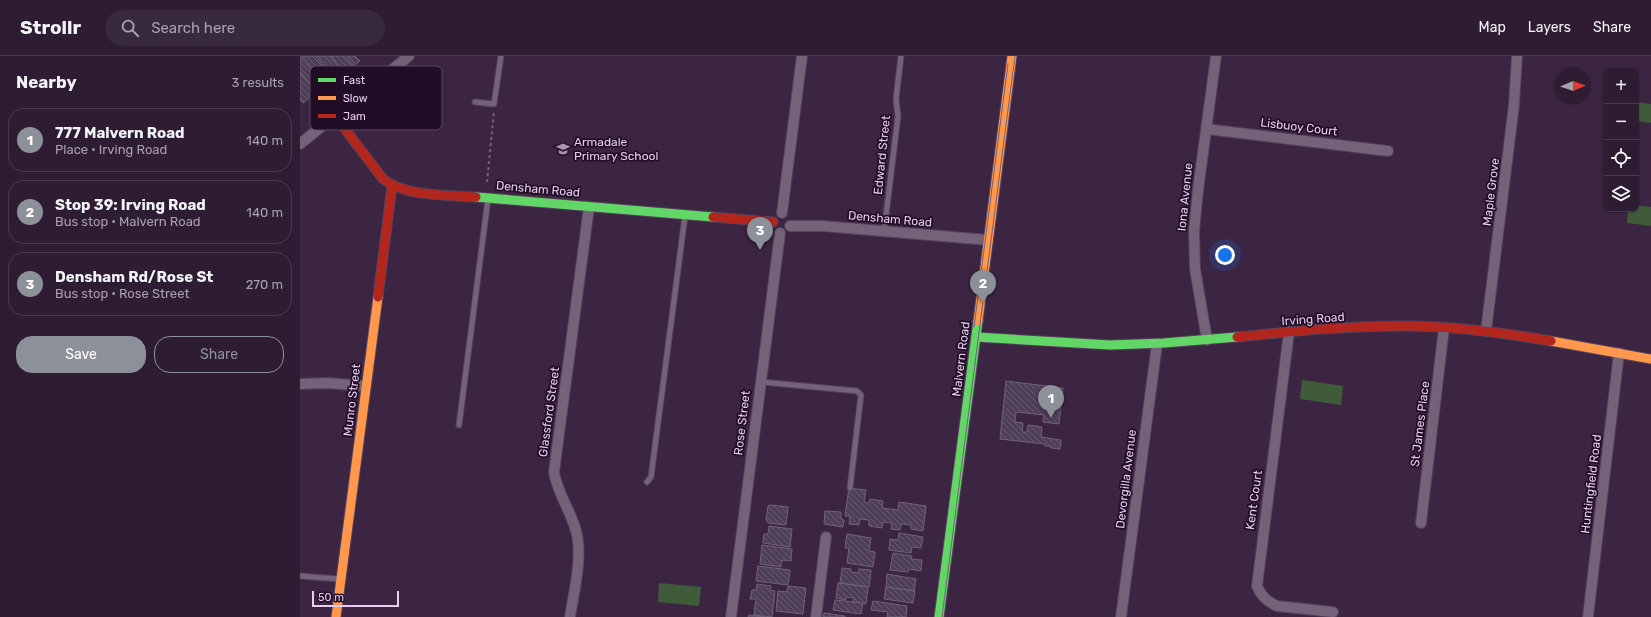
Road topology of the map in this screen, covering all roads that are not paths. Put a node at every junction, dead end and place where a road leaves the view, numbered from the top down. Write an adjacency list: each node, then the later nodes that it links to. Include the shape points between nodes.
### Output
1 (409, 56): 8 (street)
2 (501, 56): 9 (lane, via 494,104)
3 (802, 56): 18 (street)
4 (901, 56): 22 (lane, Edward Street, via 896,99 898,116)
5 (1012, 56): 24 (street, Malvern Road)
6 (1216, 56): 10 (street, Iona Avenue)
7 (1517, 56): 26 (street, Maple Grove, via 1514,105)
8 (396, 66)
9 (475, 102)
10 (1206, 129): 14 (street, Lisbuoy Court); 29 (street, Iona Avenue, via 1194,231 1195,269)
11 (317, 130): 13 (street)
12 (344, 130): 15 (street, Densham Road, via 376,172)
13 (300, 144)
14 (1388, 151)
15 (392, 186): 16 (street, Densham Road, via 412,191); 35 (street, Munro Street)
16 (488, 198): 17 (street, Densham Road); 36 (lane)
17 (589, 207): 19 (street, Densham Road); 45 (street, Glassford Street, via 554,472 573,521 578,543)
18 (782, 213): 20 (street, via 775,215); 21 (street, via 789,217)
19 (685, 215): 20 (street, Densham Road); 37 (lane, via 651,477)
20 (773, 222): 23 (street, via 774,229)
21 (790, 226): 22 (street, Densham Road, via 823,226); 23 (street, via 787,231)
22 (884, 232): 24 (street, Densham Road)
23 (780, 233): 33 (street, Rose Street)
24 (988, 240): 28 (street, Malvern Road)
25 (1444, 328): 26 (street, Irving Road); 27 (street, Irving Road, via 1412,326); 39 (street, St James Place)
26 (1486, 331): 31 (street, Irving Road)
27 (1289, 332): 29 (street, Irving Road); 43 (street, Kent Court, via 1257,586 1259,592 1277,606)
28 (976, 337): 30 (street, Irving Road, via 1097,345); 48 (street, Malvern Road)
29 (1206, 340): 30 (street, Irving Road)
30 (1157, 344): 49 (street, Devorgilla Avenue)
31 (1619, 353): 32 (street, Irving Road); 50 (street, Huntingfield Road)
32 (1651, 359)
33 (761, 382): 38 (lane, via 857,391 861,395); 46 (street, Rose Street)
34 (300, 384): 35 (street)
35 (366, 386): 42 (street, Munro Street)
36 (459, 425)
37 (647, 482)
38 (850, 488)
39 (1421, 523)
40 (826, 537): 47 (street)
41 (300, 576): 42 (lane)
42 (341, 579): 44 (street, Munro Street)
43 (1333, 612)
44 (336, 617)
45 (570, 617)
46 (731, 617)
47 (816, 617)
48 (939, 617)
49 (1121, 617)
50 (1588, 617)

